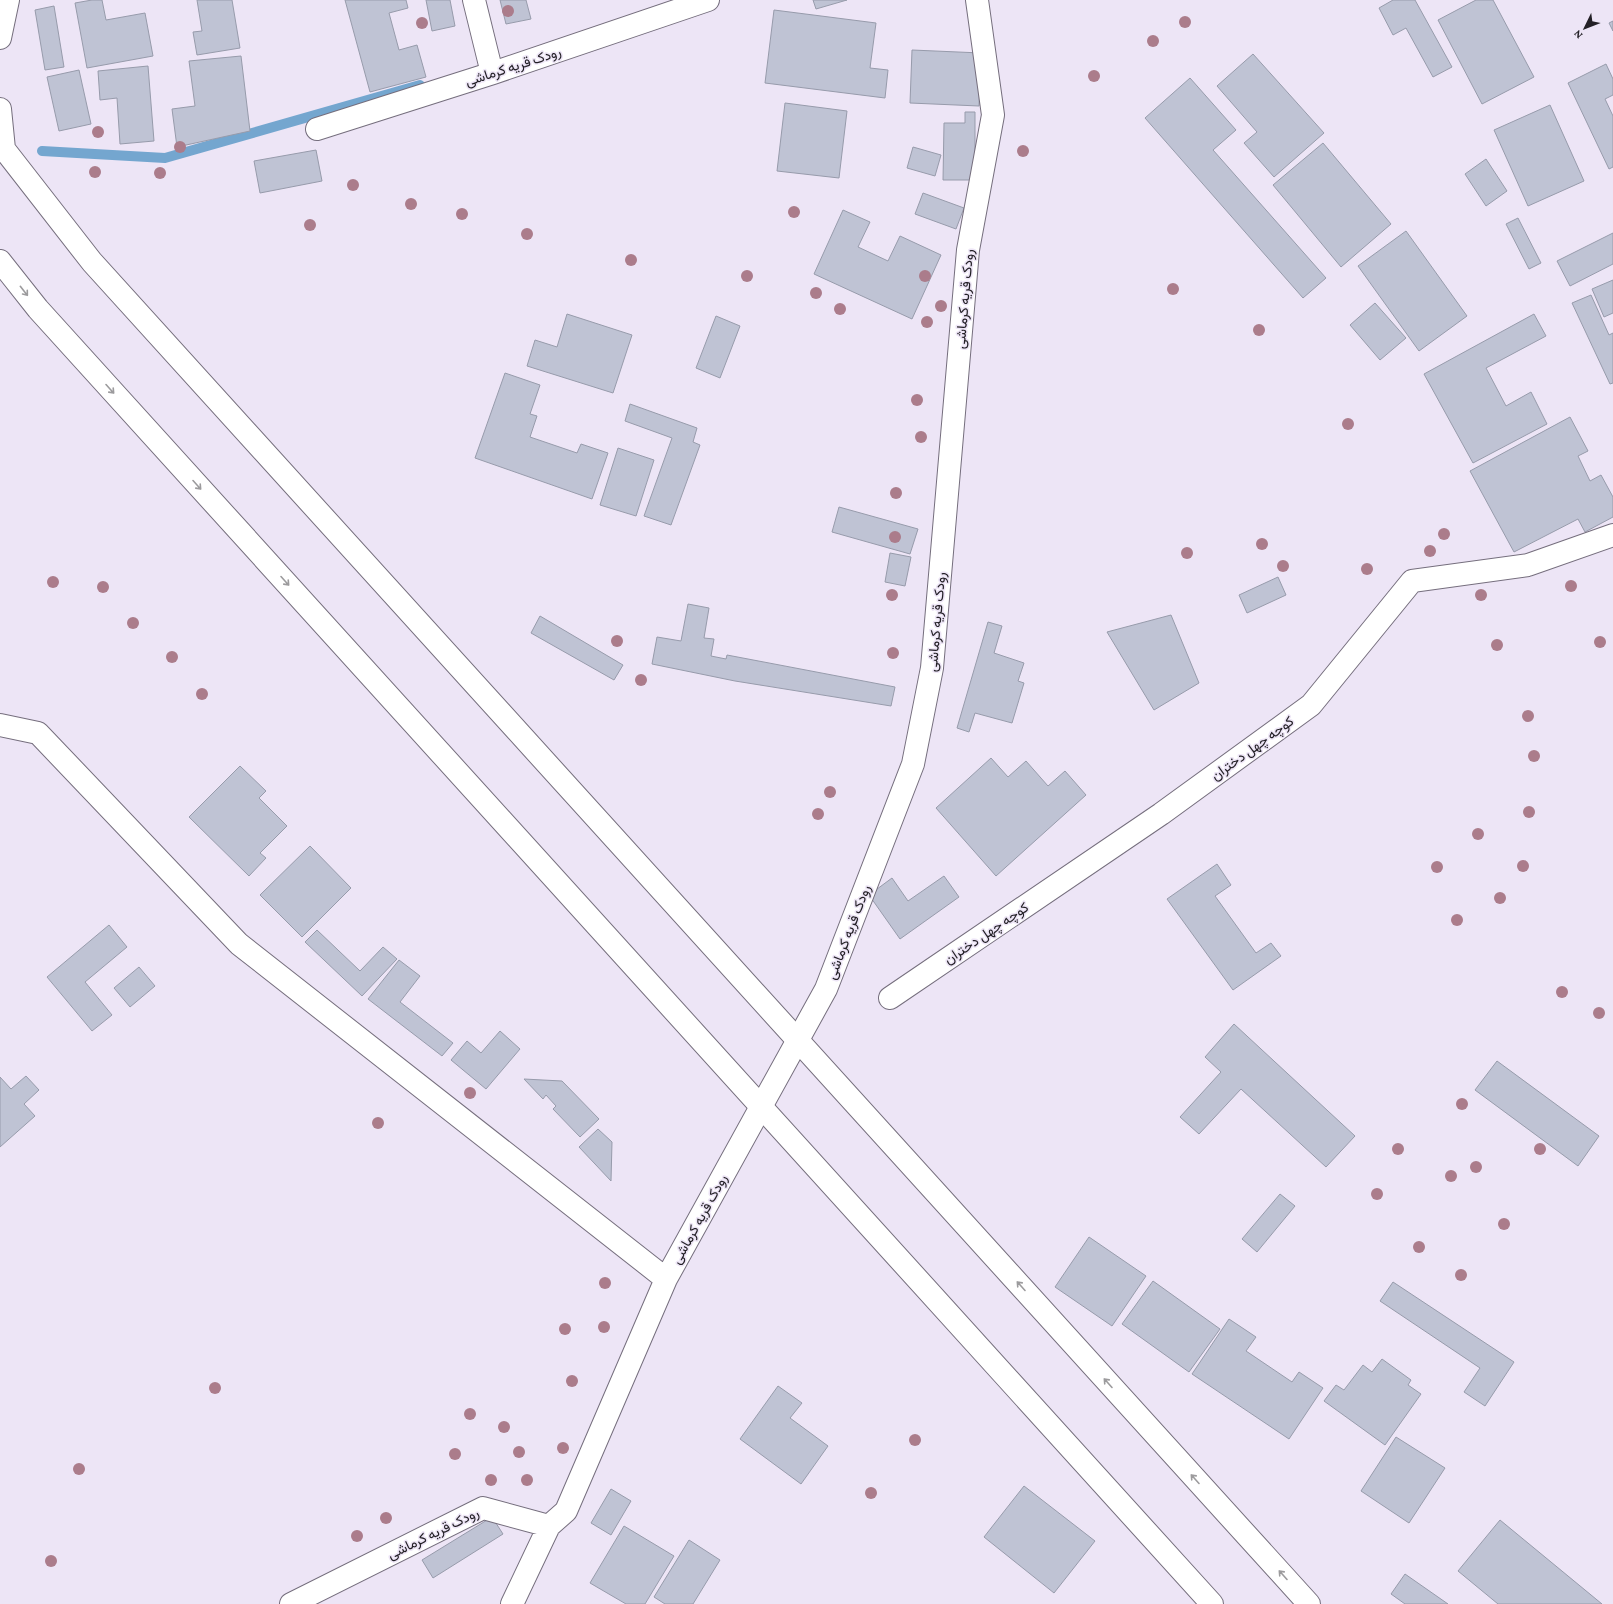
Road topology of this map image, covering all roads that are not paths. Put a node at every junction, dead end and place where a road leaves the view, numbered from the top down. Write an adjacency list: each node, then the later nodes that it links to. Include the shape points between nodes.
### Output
1 (10, 0): 5 (street)
2 (474, 0): 6 (street)
3 (708, 0): 6 (street, رودک قریه کرماشی)
4 (978, 0): 13 (street, رودک قریه کرماشی, via 993,115 968,250 932,668 913,764 826,989)
5 (0, 38)
6 (493, 73): 8 (street, رودک قریه کرماشی)
7 (0, 109): 13 (street, via 4,149 92,262)
8 (317, 129)
9 (0, 260): 14 (street, one-way to 14, via 38,309)
10 (1613, 535): 12 (street, کوچه چهل دختران, via 1528,565 1412,581 1312,706 1161,814)
11 (0, 725): 15 (street, via 38,733 239,944)
12 (890, 998)
13 (798, 1041): 14 (street, رودک قریه کرماشی); 20 (street, one-way to 13)
14 (761, 1106): 15 (street, رودک قریه کرماشی); 19 (street)
15 (666, 1279): 16 (street, رودک قریه کرماشی, via 566,1511)
16 (549, 1526): 17 (street, رودک قریه کرماشی, via 483,1508); 18 (street)
17 (292, 1604)
18 (512, 1604)
19 (1212, 1604)
20 (1309, 1604)

